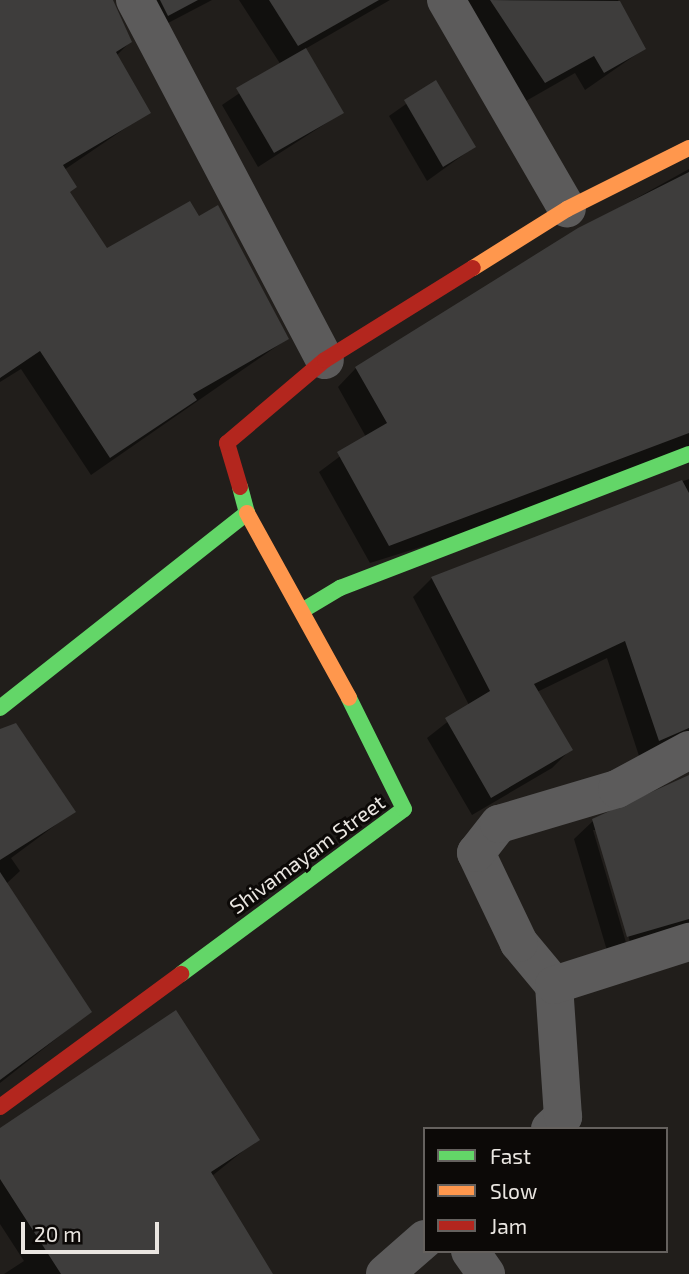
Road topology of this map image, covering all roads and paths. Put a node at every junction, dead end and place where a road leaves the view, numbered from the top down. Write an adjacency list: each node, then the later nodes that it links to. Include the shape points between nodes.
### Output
1 (135, 0): 5 (street)
2 (446, 0): 4 (street)
3 (689, 148): 4 (street)
4 (568, 209): 5 (street)
5 (325, 360): 7 (street, Shivamayam Street, via 227,443)
6 (689, 454): 8 (street, via 340,588)
7 (247, 513): 8 (street, Shivamayam Street); 9 (street)
8 (305, 609): 13 (street, Shivamayam Street, via 404,809)
9 (0, 708)
10 (689, 750): 12 (street, via 617,789 499,824 475,853 519,943)
11 (689, 942): 12 (street)
12 (554, 985): 14 (street, via 563,1117)
13 (0, 1107)
14 (552, 1127)
15 (423, 1241): 17 (street)
16 (471, 1253): 18 (street)
17 (385, 1274)
18 (486, 1274)

